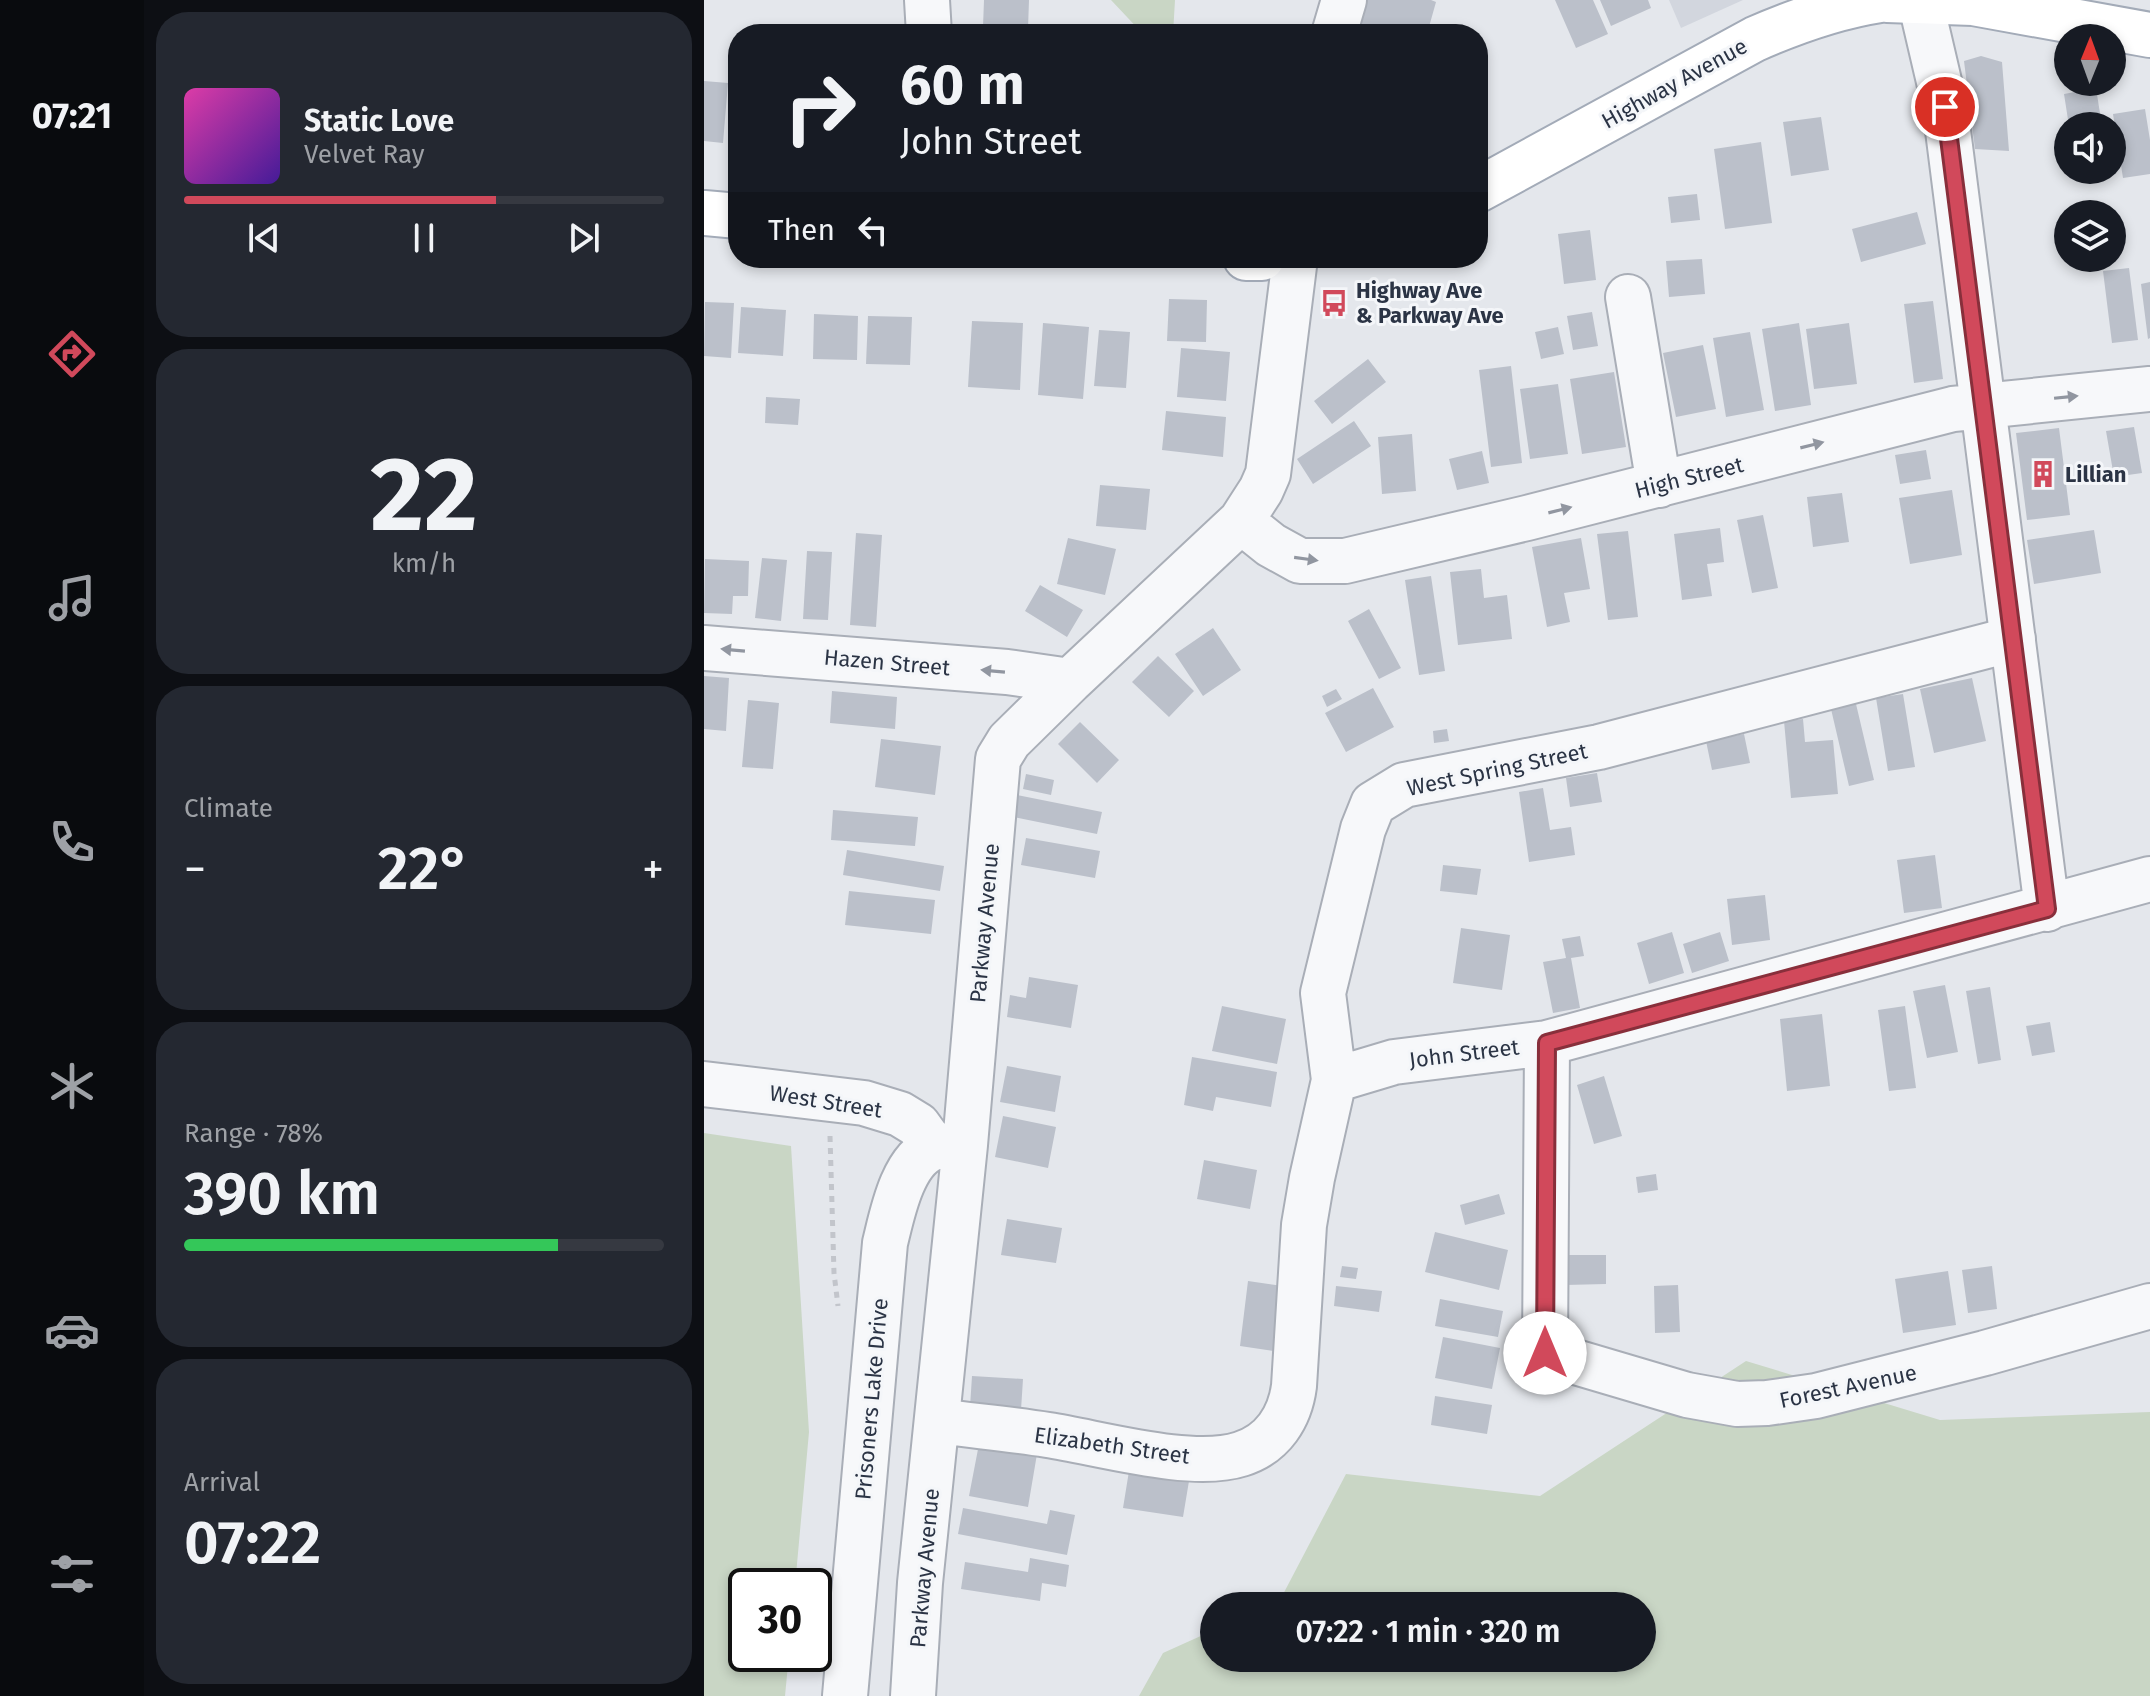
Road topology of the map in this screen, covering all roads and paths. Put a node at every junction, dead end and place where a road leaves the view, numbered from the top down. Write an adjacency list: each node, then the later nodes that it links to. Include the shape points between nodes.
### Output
1 (927, 0): 6 (street)
2 (1344, 0): 7 (street)
3 (1880, 0): 9 (main road, Highway Avenue, via 1842,6 1755,39)
4 (1887, 0): 5 (main road)
5 (1920, 0): 8 (main road, via 1973,3); 15 (street, via 1945,107)
6 (928, 24)
7 (1337, 24)
8 (2150, 35)
9 (1488, 185)
10 (704, 213): 11 (main road)
11 (728, 215)
12 (1294, 268): 17 (street, Parkway Avenue, via 1268,474)
13 (1628, 297): 16 (street)
14 (2150, 389): 15 (street, High Street, one-way to 14)
15 (1984, 406): 16 (street, High Street, one-way to 15, via 1953,409); 18 (street)
16 (1659, 485): 17 (street, High Street, one-way to 16, via 1300,561 1345,561)
17 (1241, 521): 20 (street, Parkway Avenue)
18 (2013, 639): 22 (street); 24 (street, West Spring Street, via 1599,747 1404,785 1373,804 1323,993)
19 (704, 648): 20 (street, Hazen Street, one-way to 19)
20 (1070, 681): 26 (street, Parkway Avenue, via 1009,741 998,759)
21 (2150, 879): 22 (street, John Street)
22 (2047, 909): 23 (street, John Street)
23 (1547, 1043): 24 (street, John Street, via 1394,1062); 27 (street, Forest Avenue, via 1545,1353 1687,1395 1767,1403 1955,1361)
24 (1334, 1080): 28 (street, West Spring Street, via 1304,1225)
25 (704, 1084): 26 (street, West Street, via 864,1103 900,1114)
26 (949, 1146): 29 (street, Parkway Avenue); 30 (street, Prisoners Lake Drive, via 919,1156 899,1191 885,1243)
27 (2150, 1306)
28 (1294, 1386): 29 (street, Elizabeth Street, via 1292,1405 1267,1441 1217,1459 1162,1456)
29 (938, 1421): 31 (street, Parkway Avenue)
30 (845, 1696)
31 (913, 1696)

